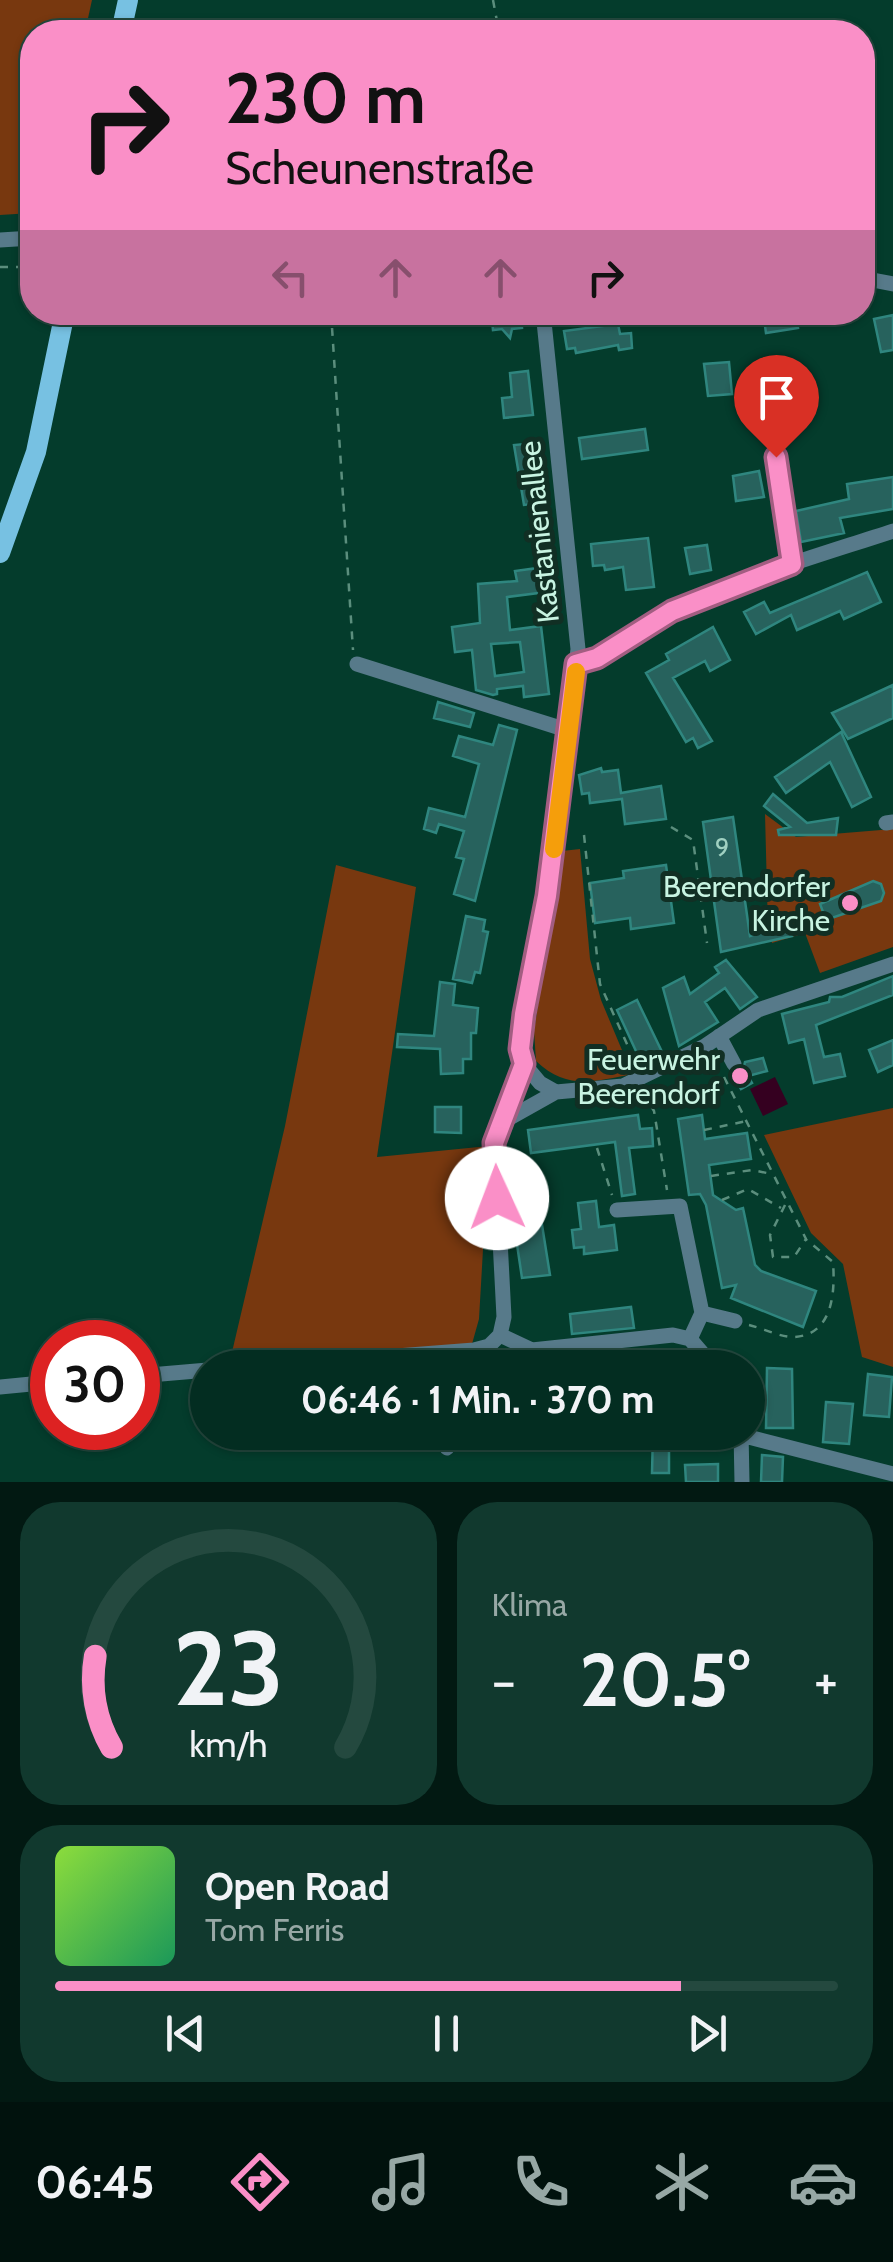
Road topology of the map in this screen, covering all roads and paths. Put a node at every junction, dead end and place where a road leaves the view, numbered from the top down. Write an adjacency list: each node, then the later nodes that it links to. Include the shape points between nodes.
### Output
1 (62, 325): 6 (main road, via 36,452)
2 (332, 325): 8 (path, via 349,636)
3 (544, 325): 9 (street, Kastanienallee)
4 (776, 457): 7 (street)
5 (893, 530): 7 (street)
6 (0, 553)
7 (792, 564): 9 (street, via 672,611)
8 (357, 664): 10 (street)
9 (576, 664): 10 (street, Kastanienallee)
10 (570, 732): 16 (street, Kastanienallee, via 524,1014)
11 (671, 827): 13 (path, via 693,840)
12 (584, 835): 18 (path, via 600,984)
13 (707, 943)
14 (893, 964): 15 (street, via 758,1010)
15 (719, 1036): 17 (street); 18 (street)
16 (524, 1064): 19 (street); 21 (street, Kastanienallee)
17 (727, 1068): 20 (path)
18 (638, 1081): 19 (street); 28 (path, via 654,1111)
19 (556, 1092): 21 (street)
20 (749, 1121): 22 (path); 24 (path)
21 (500, 1124): 35 (street, Kastanienallee, via 494,1143 504,1318)
22 (704, 1130)
23 (597, 1148): 30 (path)
24 (774, 1174): 25 (path); 27 (path)
25 (711, 1176)
26 (722, 1200): 29 (path, via 748,1189)
27 (787, 1202): 29 (path); 31 (path)
28 (669, 1206): 30 (street); 32 (street, via 680,1206)
29 (783, 1209): 31 (path, via 770,1236 773,1256 794,1257)
30 (617, 1210)
31 (806, 1239): 33 (path, via 833,1262 836,1300 818,1328 795,1337)
32 (702, 1313): 33 (street); 34 (street)
33 (736, 1321)
34 (690, 1339): 35 (street, via 673,1334 532,1350); 38 (street)
35 (494, 1340): 36 (street); 37 (street, Kastanienallee)
36 (404, 1350)
37 (490, 1350)
38 (700, 1350)
39 (190, 1372): 40 (street)
40 (160, 1374)
41 (30, 1384): 42 (street)
42 (0, 1387)
43 (765, 1440): 45 (street)
44 (741, 1450): 46 (street)
45 (893, 1474)
46 (742, 1482)

